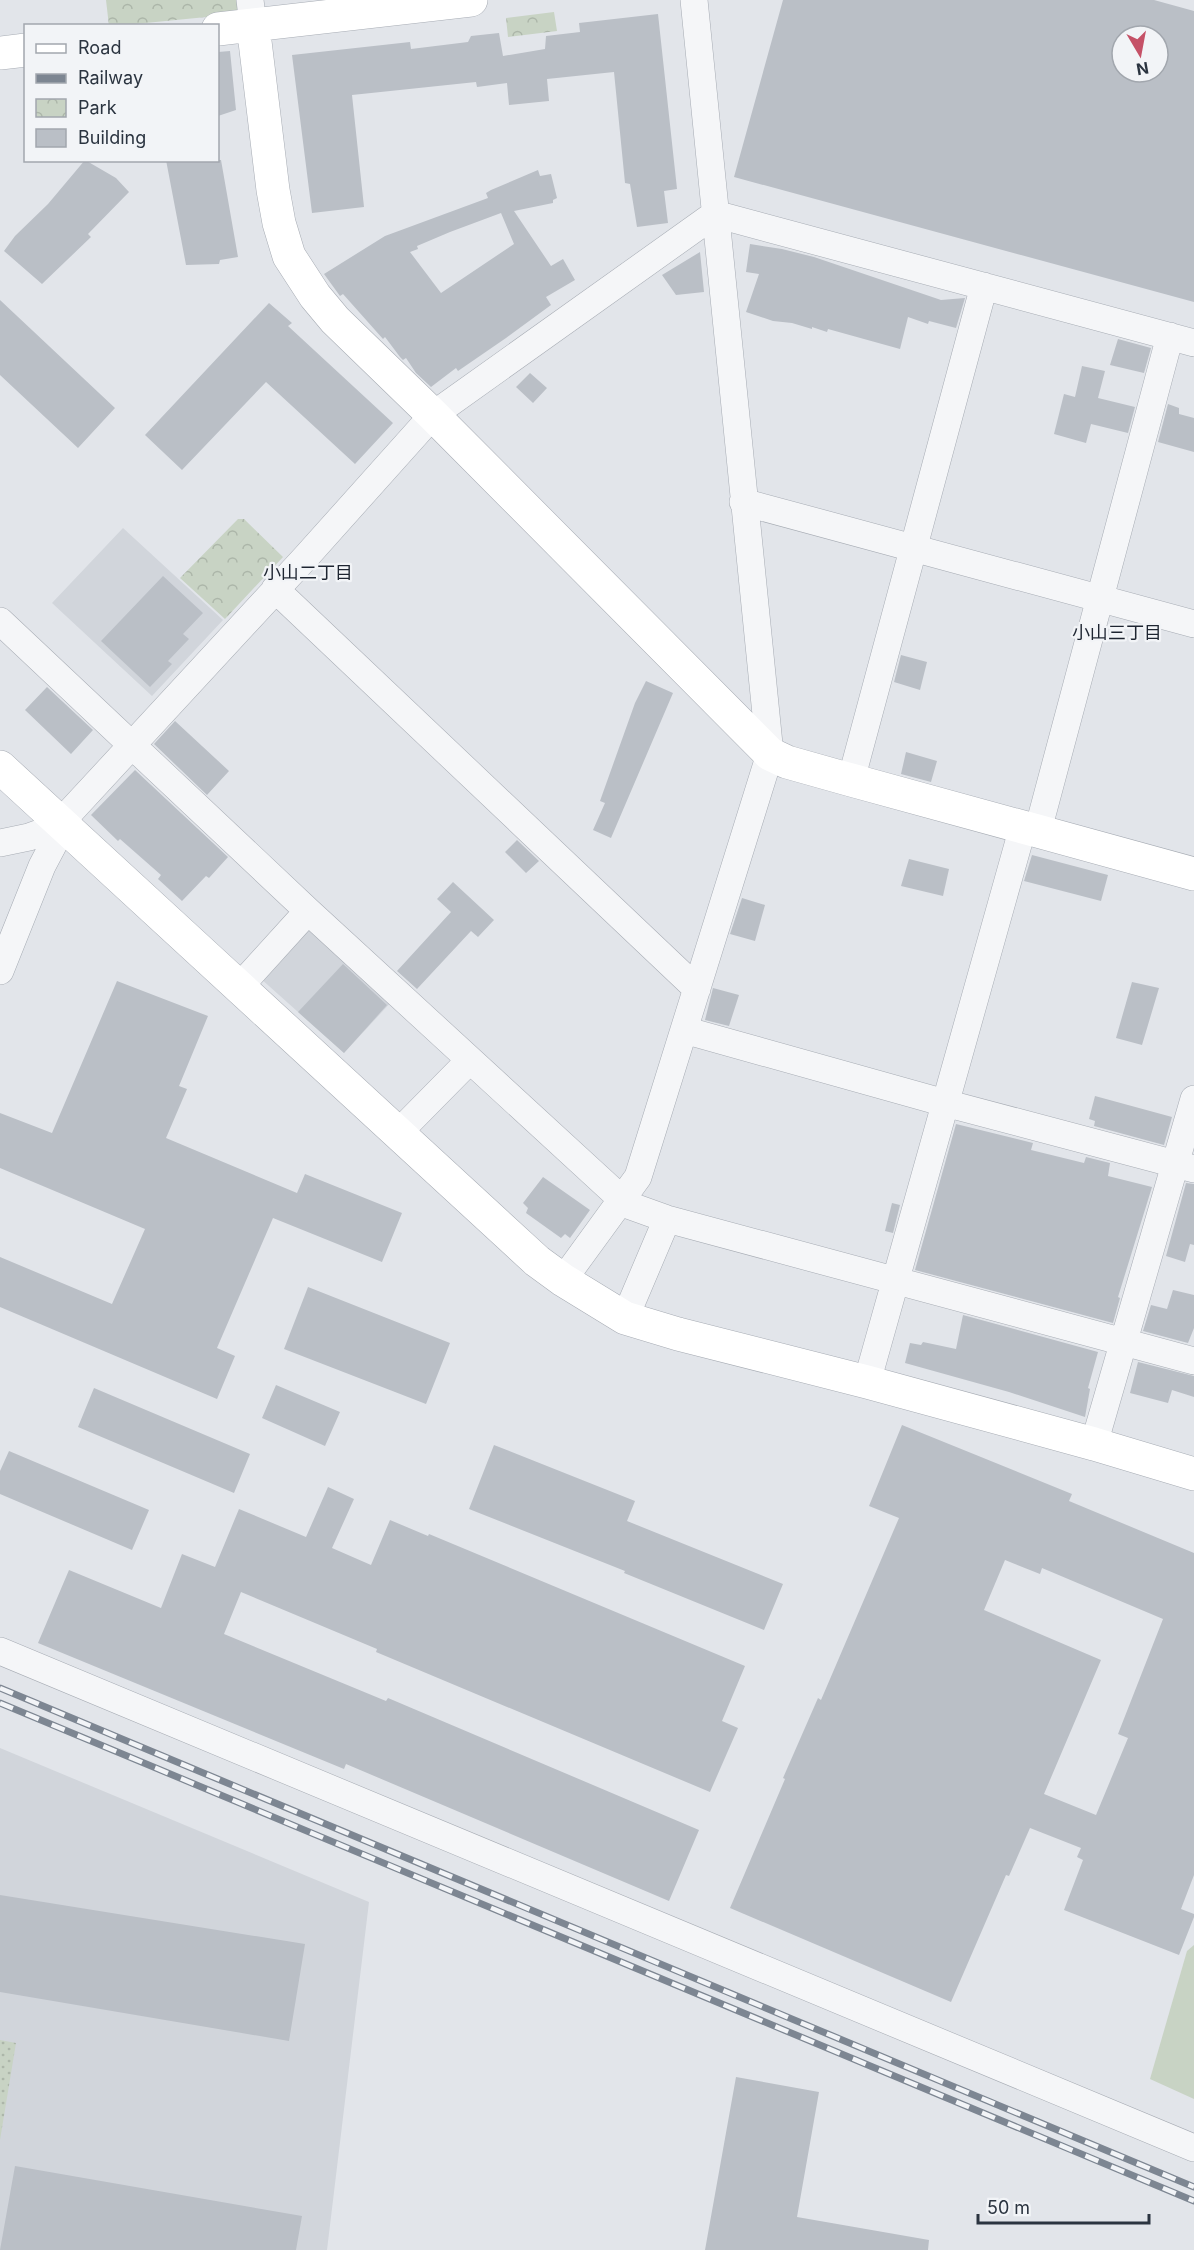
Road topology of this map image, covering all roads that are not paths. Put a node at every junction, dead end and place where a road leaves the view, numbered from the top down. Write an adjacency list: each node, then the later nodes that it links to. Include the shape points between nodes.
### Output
1 (471, 0): 3 (street)
2 (694, 0): 7 (street)
3 (252, 12): 4 (street); 10 (street, via 273,190 289,256 335,320)
4 (219, 28)
5 (24, 50): 6 (street)
6 (0, 53)
7 (715, 214): 8 (street); 10 (street); 11 (street)
8 (984, 286): 9 (street); 12 (street)
9 (1182, 339): 14 (street)
10 (433, 415): 13 (street); 18 (street)
11 (743, 502): 12 (street); 18 (street)
12 (914, 548): 14 (street); 20 (street)
13 (275, 589): 17 (street); 28 (street)
14 (1100, 599): 16 (street); 22 (street)
15 (0, 621): 17 (street)
16 (1194, 624)
17 (131, 745): 21 (street); 25 (street)
18 (770, 754): 20 (street); 28 (street)
19 (0, 767): 21 (street)
20 (852, 780): 22 (street)
21 (62, 825): 23 (street); 26 (street); 27 (street)
22 (1031, 828): 24 (street); 32 (street)
23 (0, 843)
24 (1194, 874)
25 (308, 911): 27 (street); 30 (street)
26 (0, 971)
27 (240, 986): 33 (street)
28 (697, 989): 29 (street)
29 (684, 1030): 32 (street); 35 (street, via 638,1177)
30 (470, 1060): 33 (street); 35 (street)
31 (1194, 1099): 34 (street)
32 (945, 1103): 34 (street); 38 (street)
33 (398, 1133): 37 (street, via 537,1261)
34 (1185, 1167): 40 (street)
35 (621, 1200): 36 (street); 37 (street)
36 (667, 1219): 38 (street); 39 (street)
37 (564, 1280): 39 (street)
38 (896, 1280): 40 (street); 42 (street)
39 (625, 1318): 42 (street)
40 (1124, 1342): 41 (street); 43 (street)
41 (1194, 1361)
42 (867, 1382): 43 (street)
43 (1094, 1444): 44 (street)
44 (1194, 1474)
45 (0, 1652): 46 (street)
46 (1194, 2148)

